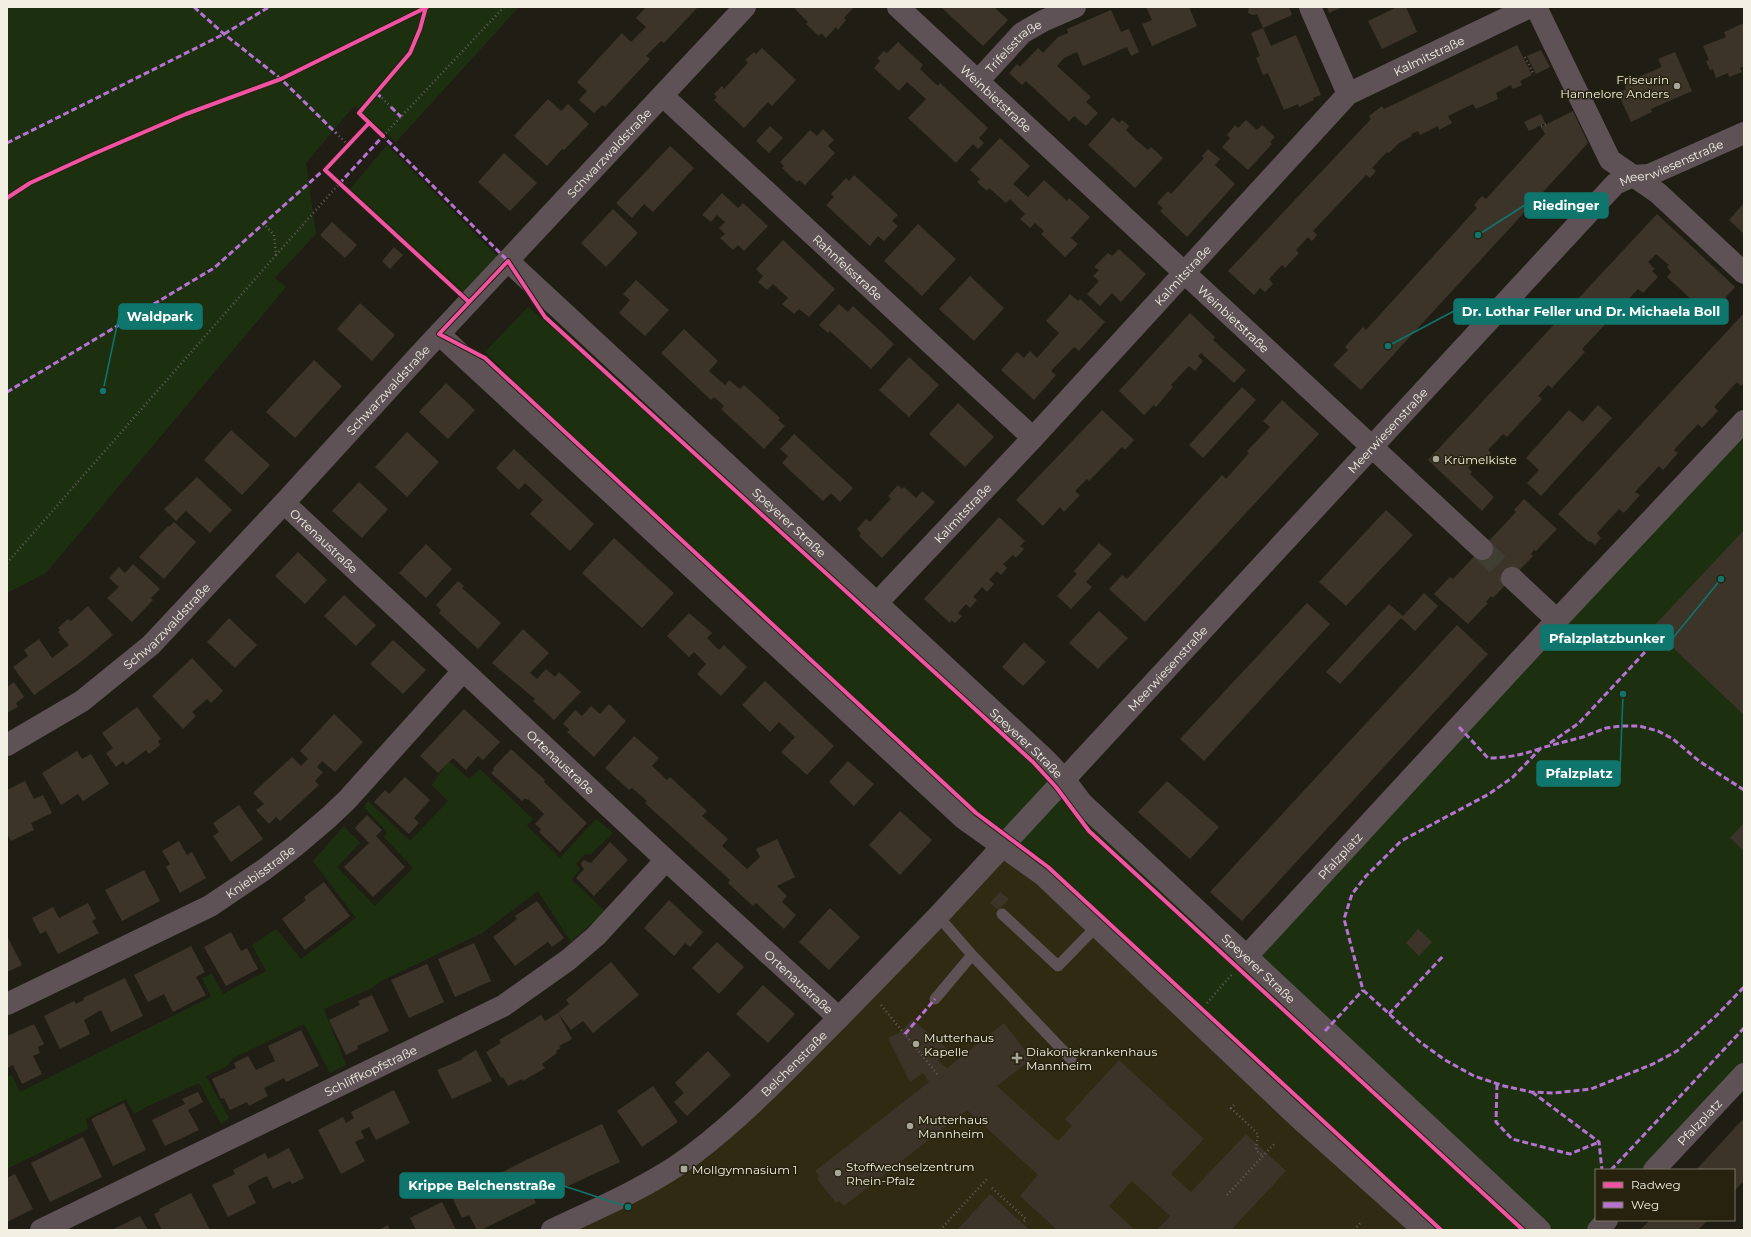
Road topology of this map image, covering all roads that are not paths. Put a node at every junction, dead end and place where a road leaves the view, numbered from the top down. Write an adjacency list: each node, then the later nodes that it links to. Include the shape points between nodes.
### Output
1 (745, 7): 9 (street, Schwarzwaldstraße)
2 (898, 7): 7 (street, Weinbietstraße)
3 (1075, 7): 7 (street, Trifelsstraße, via 1022,33)
4 (1310, 7): 8 (street)
5 (1530, 7): 8 (street, Kalmitstraße)
6 (1536, 7): 11 (street, via 1610,160)
7 (978, 81): 13 (street, Weinbietstraße)
8 (1348, 94): 13 (street, Kalmitstraße)
9 (662, 96): 12 (street, Schwarzwaldstraße); 17 (street, Rahnfelsstraße)
10 (1744, 133): 11 (street, Meerwiesenstraße, via 1649,175)
11 (1633, 176): 14 (street, via 1658,193); 18 (street, Meerwiesenstraße, via 1615,184)
12 (508, 261): 15 (street, Schwarzwaldstraße); 22 (street, Speyerer Straße)
13 (1184, 273): 17 (street, Kalmitstraße); 18 (street, Weinbietstraße)
14 (1744, 273)
15 (439, 334): 19 (street, Schwarzwaldstraße); 27 (street, via 964,818)
16 (1744, 421): 23 (street, Pfalzplatz)
17 (1033, 438): 22 (street, Kalmitstraße)
18 (1372, 447): 20 (street, Weinbietstraße); 26 (street, Meerwiesenstraße)
19 (284, 503): 24 (street, Ortenaustraße); 25 (street, Schwarzwaldstraße, via 151,645 82,701)
20 (1482, 549)
21 (1512, 578): 23 (street)
22 (877, 603): 26 (street, Speyerer Straße, via 1045,758)
23 (1557, 620): 33 (street, Pfalzplatz)
24 (463, 671): 28 (street, Ortenaustraße); 35 (street, Kniebisstraße, via 338,809 265,869 210,906)
25 (7, 745)
26 (1064, 779): 27 (street, Belchenstraße); 33 (street, Speyerer Straße, via 1082,803)
27 (1002, 845): 30 (street, Belchenstraße); 31 (street, via 1043,875)
28 (666, 860): 36 (street, Ortenaustraße); 41 (street, Schliffkopfstraße, via 596,936 547,976 503,1006)
29 (1002, 914): 31 (lane, via 1058,966)
30 (938, 916): 32 (lane); 36 (street, Belchenstraße)
31 (1096, 927): 43 (street, via 1299,1118)
32 (972, 955): 34 (lane); 37 (lane)
33 (1246, 957): 44 (street, Speyerer Straße)
34 (935, 999)
35 (7, 1004)
36 (840, 1018): 42 (street, Belchenstraße, via 757,1099 678,1165)
37 (1072, 1059)
38 (1744, 1074): 39 (street, Pfalzplatz)
39 (1655, 1169)
40 (1606, 1221): 45 (street)
41 (41, 1230)
42 (552, 1230)
43 (1424, 1230)
44 (1540, 1230)
45 (1598, 1230)

